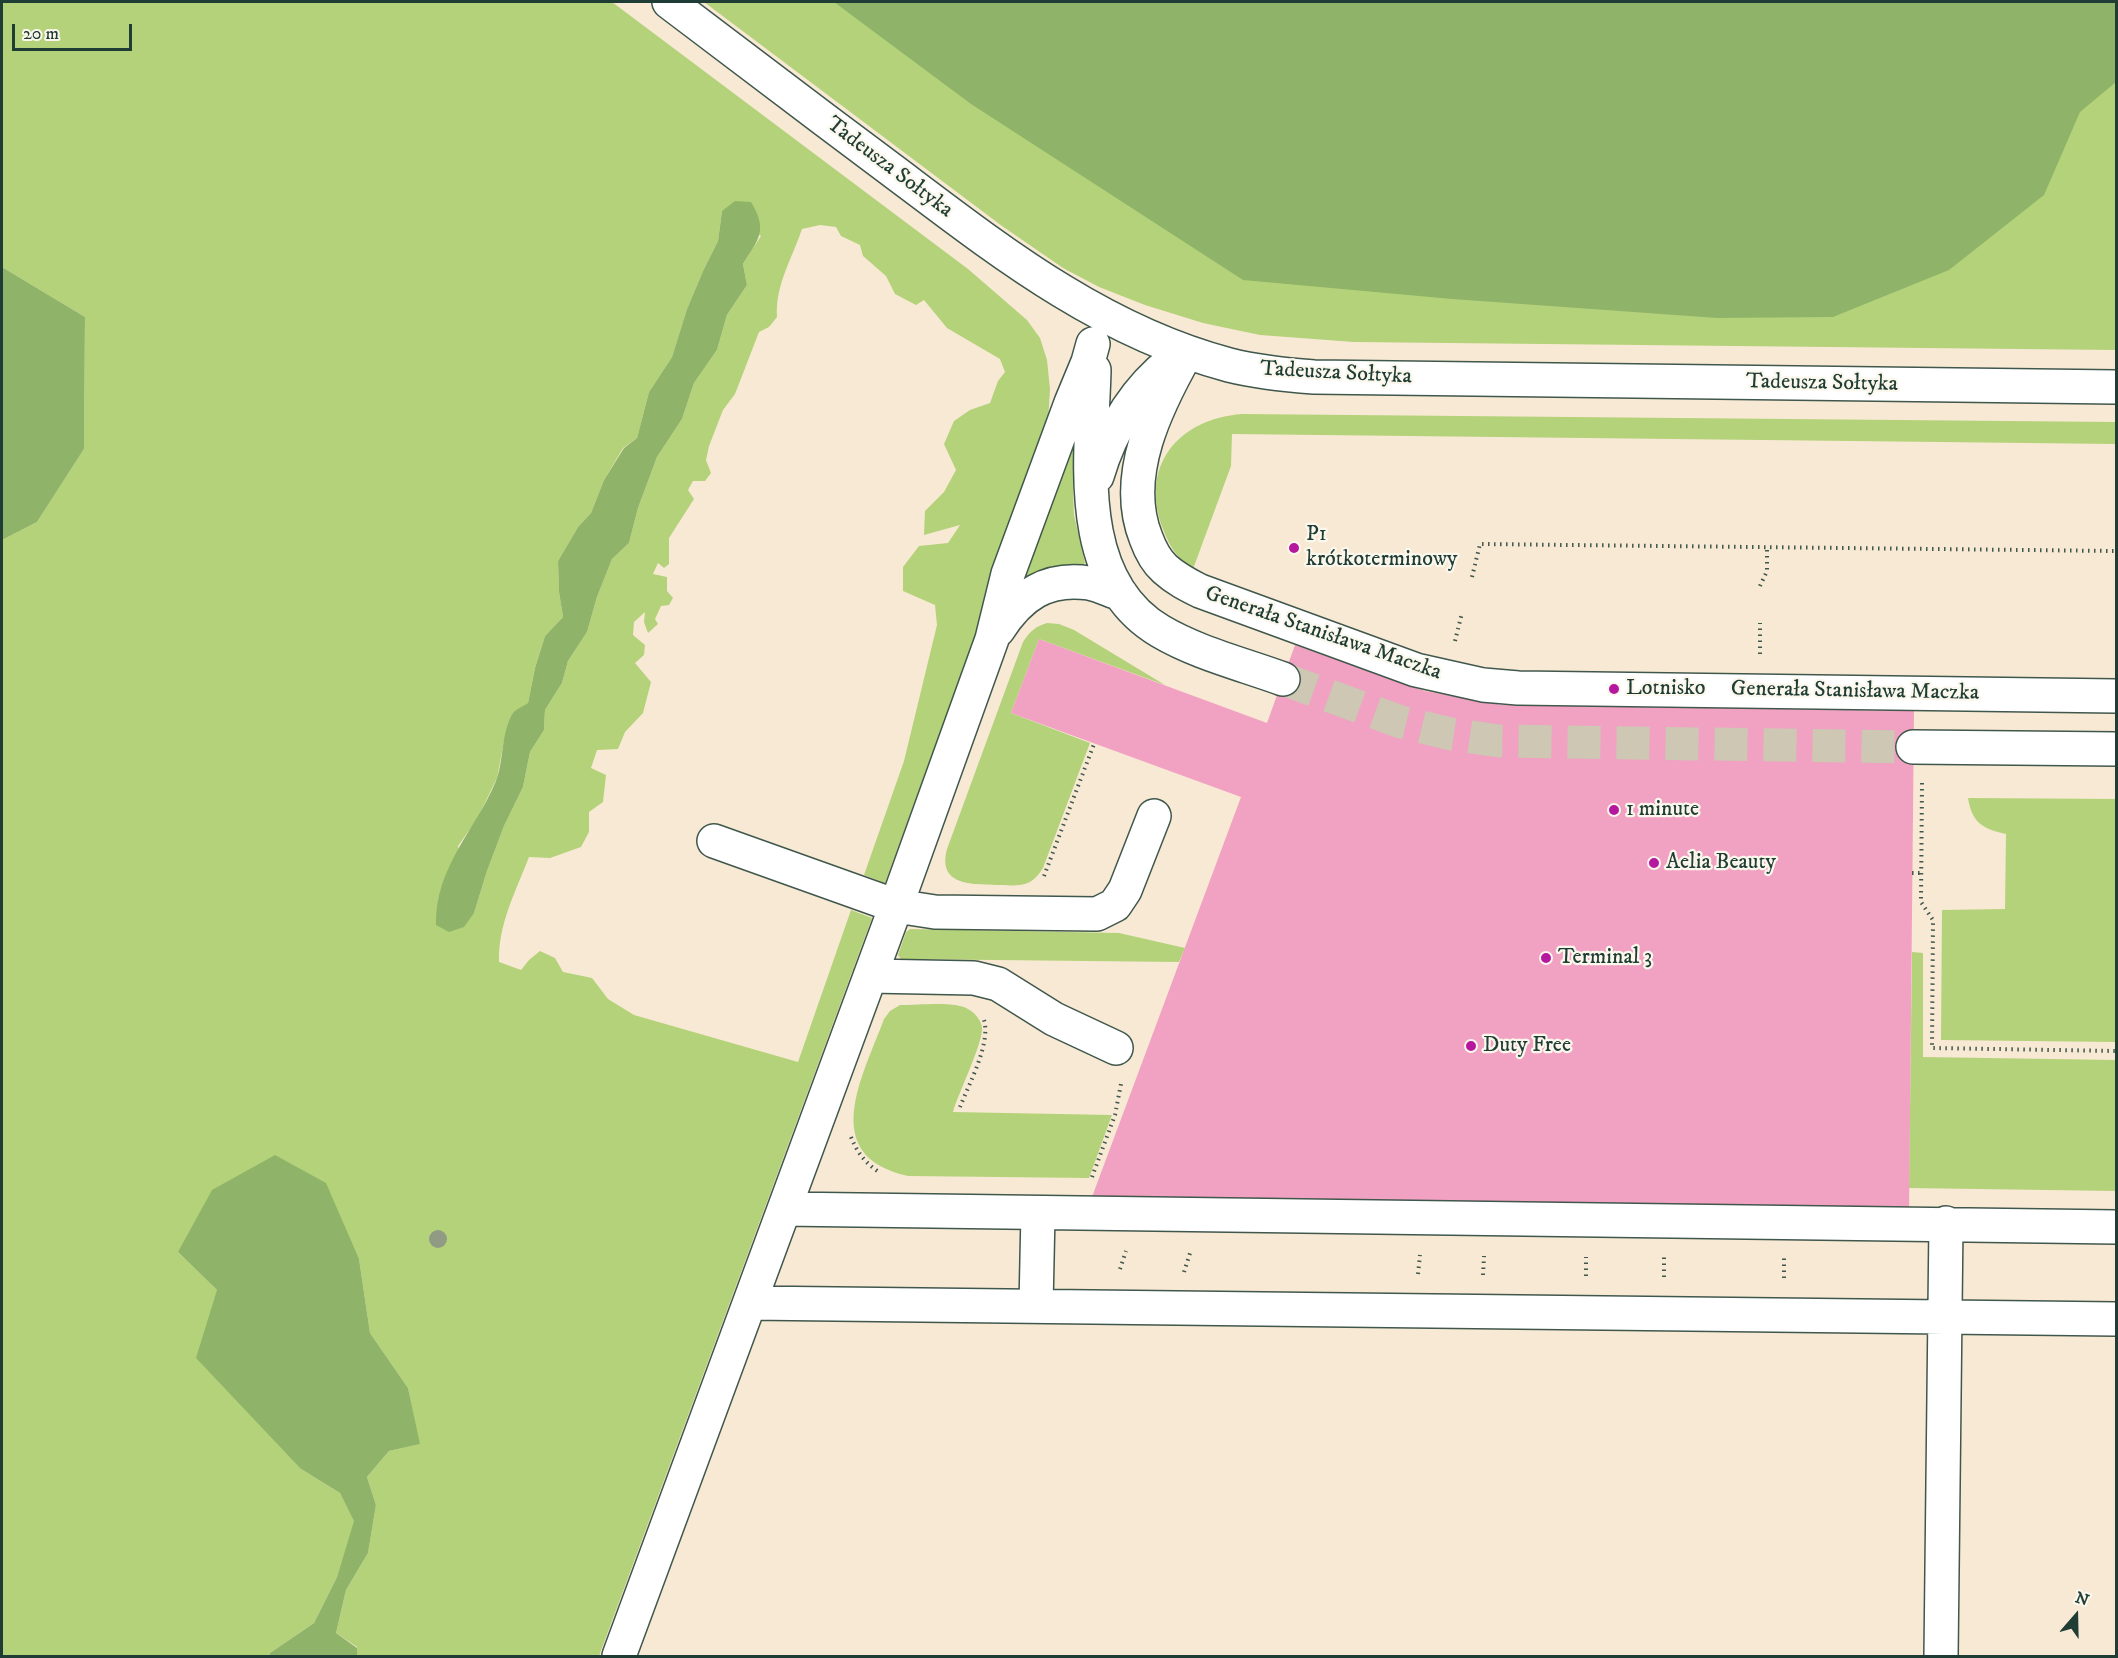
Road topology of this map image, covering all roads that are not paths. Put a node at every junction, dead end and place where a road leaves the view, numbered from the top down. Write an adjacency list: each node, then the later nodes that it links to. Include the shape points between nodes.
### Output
1 (669, 2): 2 (street, Tadeusza Sołtyka, via 1027,270)
2 (1094, 311): 3 (street); 4 (street, Tadeusza Sołtyka)
3 (1093, 344): 6 (street); 8 (street, via 1008,574)
4 (1187, 352): 5 (street, Tadeusza Sołtyka, via 1272,374 1314,377); 6 (street, via 1153,375 1136,395 1106,450); 10 (street, Generała Stanisława Maczka, via 1153,421 1143,453 1138,504 1143,530 1157,559 1180,581 1200,591 1416,670 1483,685)
5 (2116, 387)
6 (1092, 495): 7 (street, via 1096,538)
7 (1121, 594): 8 (street, via 1091,584 1051,584 1035,591 1009,613); 9 (street, via 1158,630)
8 (992, 639): 15 (street)
9 (1283, 679)
10 (2116, 696)
11 (1913, 747): 12 (street)
12 (2116, 749)
13 (1154, 816): 15 (street, via 1125,890 1115,905 1097,914 935,912)
14 (714, 841): 15 (street)
15 (896, 906): 16 (street)
16 (870, 976): 17 (street, via 974,978 998,984 1054,1019); 18 (street)
17 (1116, 1048)
18 (784, 1209): 19 (street); 22 (street)
19 (1038, 1213): 20 (street); 23 (street)
20 (1946, 1223): 21 (street); 24 (street)
21 (2116, 1227)
22 (750, 1303): 23 (street); 26 (street)
23 (1036, 1306): 24 (street)
24 (1945, 1316): 25 (street); 27 (street)
25 (2116, 1318)
26 (619, 1656)
27 (1941, 1656)

